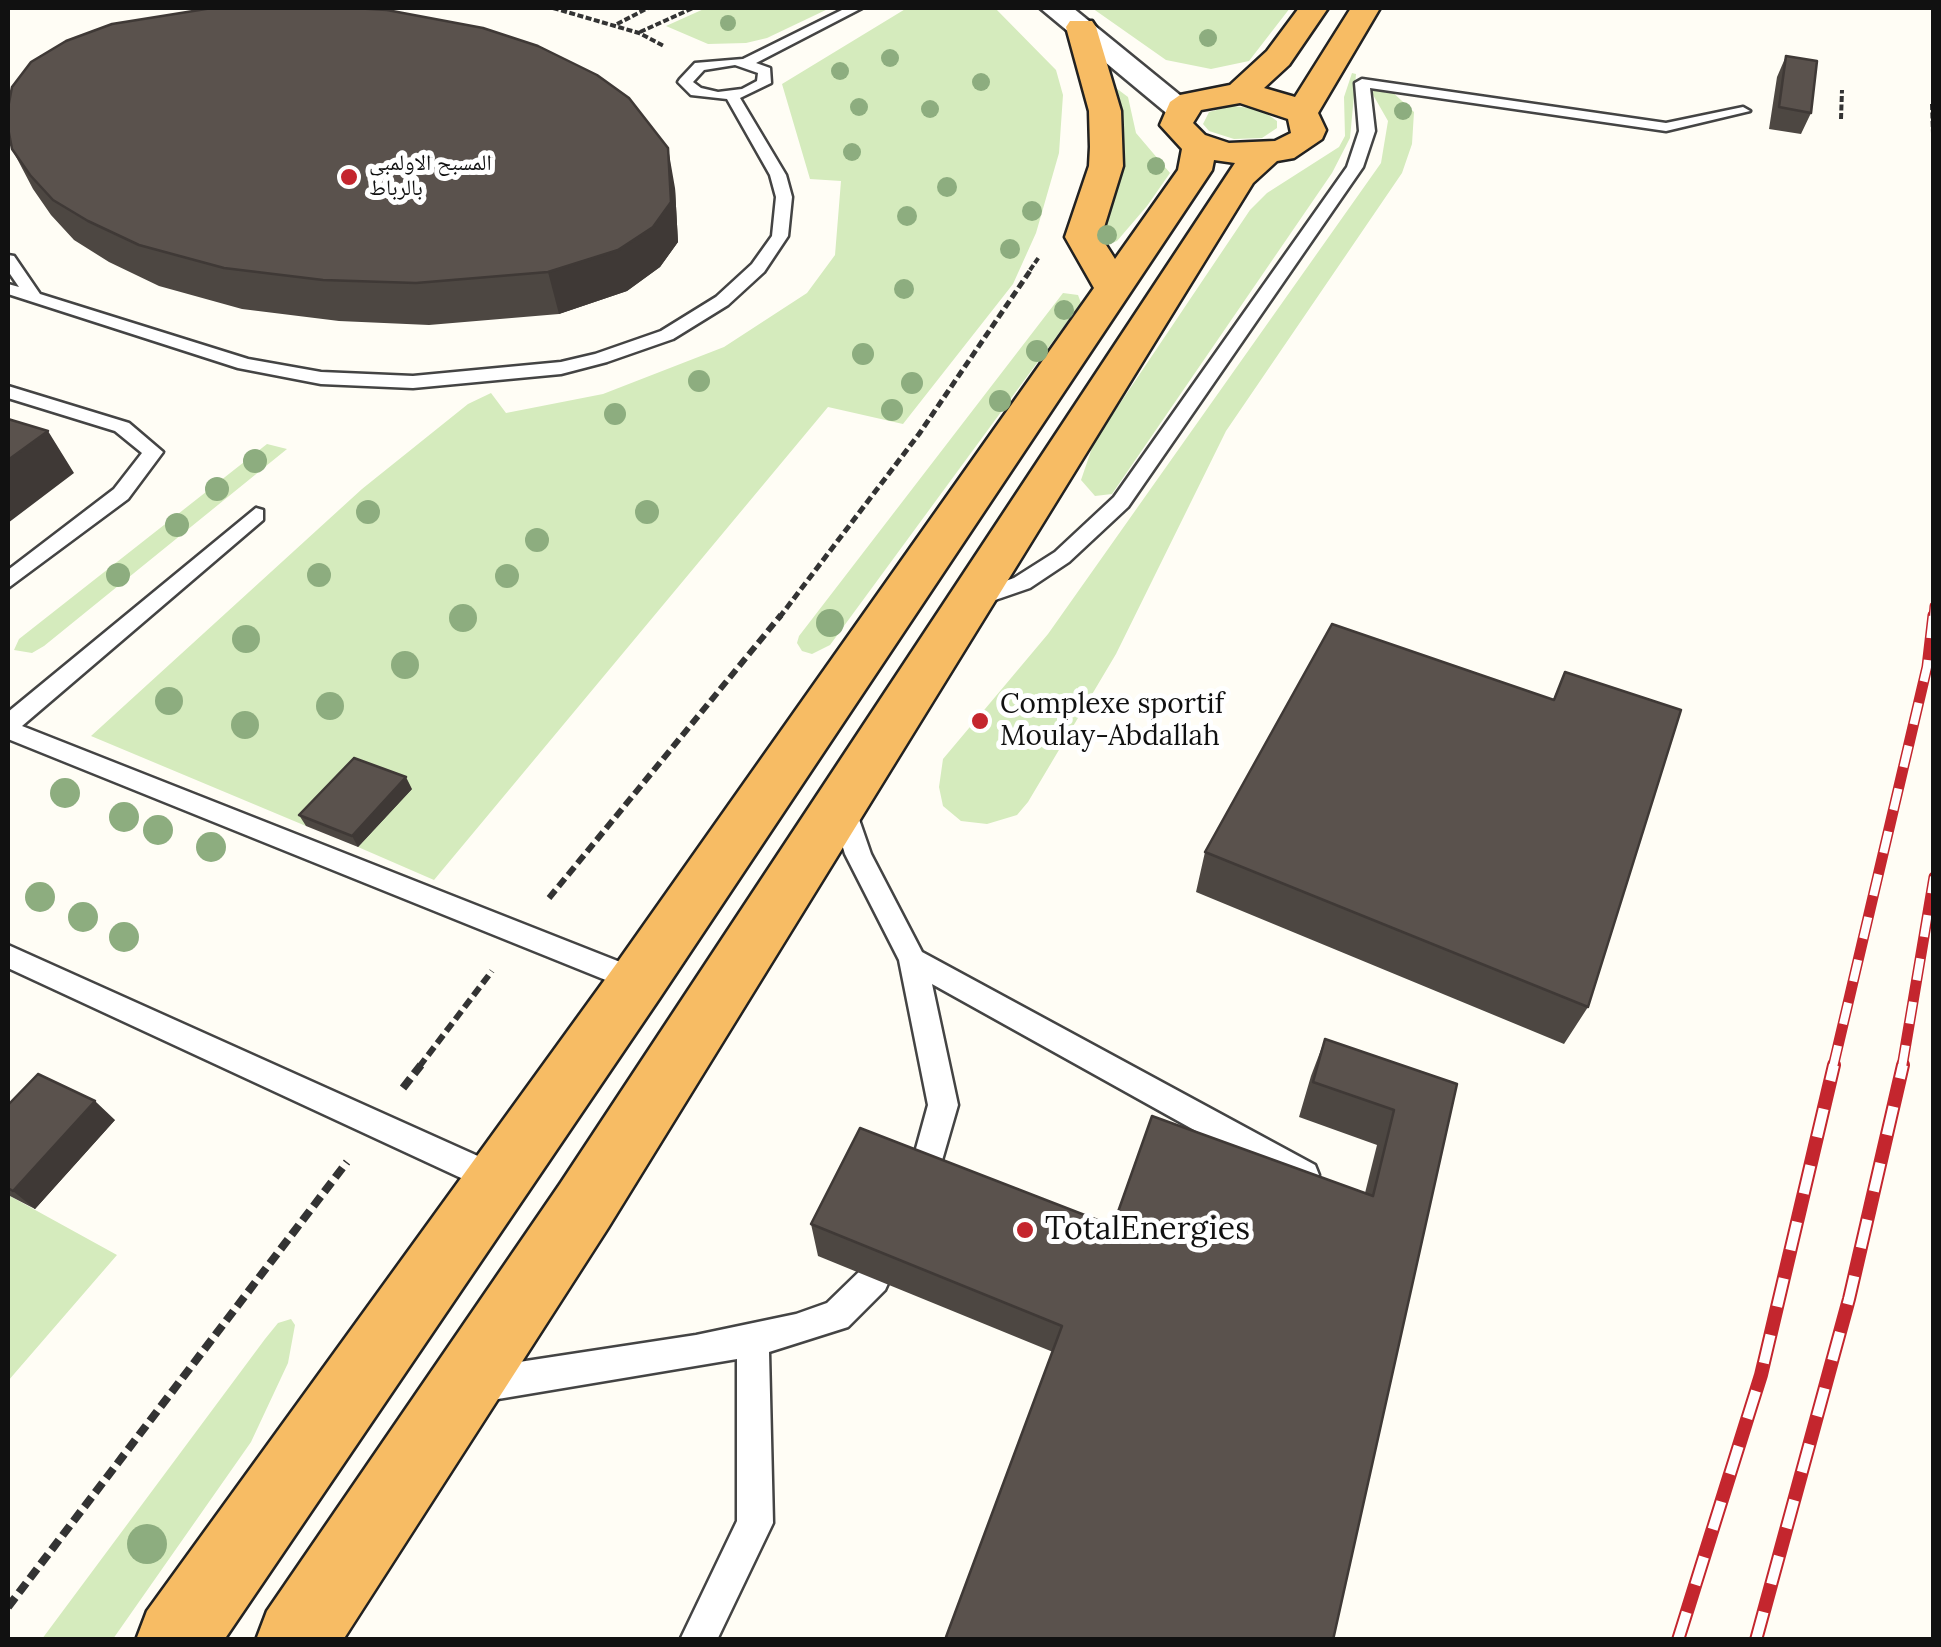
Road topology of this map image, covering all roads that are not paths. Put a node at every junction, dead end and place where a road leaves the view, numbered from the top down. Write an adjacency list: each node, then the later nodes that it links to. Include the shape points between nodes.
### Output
1 (855, 8): 5 (lane)
2 (1313, 8): 6 (highway, via 1278,58)
3 (1365, 8): 9 (highway)
4 (1068, 17): 10 (street); 13 (highway, via 1104,110 1106,166 1084,237)
5 (748, 62): 7 (lane, via 765,71 764,83); 7 (lane, via 723,60 686,76 689,87)
6 (1240, 94): 9 (highway); 10 (highway, via 1205,97)
7 (732, 96): 15 (lane, via 778,175 784,197 780,236 758,268 722,300 667,335 601,358 430,380 321,378 245,364)
8 (1743, 111): 19 (lane, via 1666,127 1362,82 1367,131 1355,168 1121,502 1062,557 1022,583)
9 (1302, 113): 11 (highway, via 1310,130 1305,139)
10 (1191, 127): 11 (highway, via 1226,153); 13 (highway, via 1194,170)
11 (1264, 154): 19 (highway, via 1240,177)
12 (8, 260): 15 (lane)
13 (1112, 286): 24 (highway)
14 (8, 289): 15 (lane)
15 (32, 293)
16 (8, 392): 18 (lane, via 122,428 153,452 122,494)
17 (256, 515): 20 (lane)
18 (8, 581)
19 (968, 603): 21 (highway)
20 (8, 727): 24 (lane)
21 (841, 801): 23 (lane, via 858,854); 30 (highway)
22 (8, 956): 26 (lane)
23 (912, 960): 25 (lane); 27 (lane, via 943,1105)
24 (638, 981): 26 (highway)
25 (1304, 1176)
26 (498, 1180): 31 (highway)
27 (921, 1185)
28 (874, 1279): 29 (lane, via 837,1316)
29 (753, 1339): 30 (lane); 33 (lane, via 755,1522)
30 (460, 1388): 32 (highway)
31 (176, 1640)
32 (296, 1640)
33 (698, 1640)

